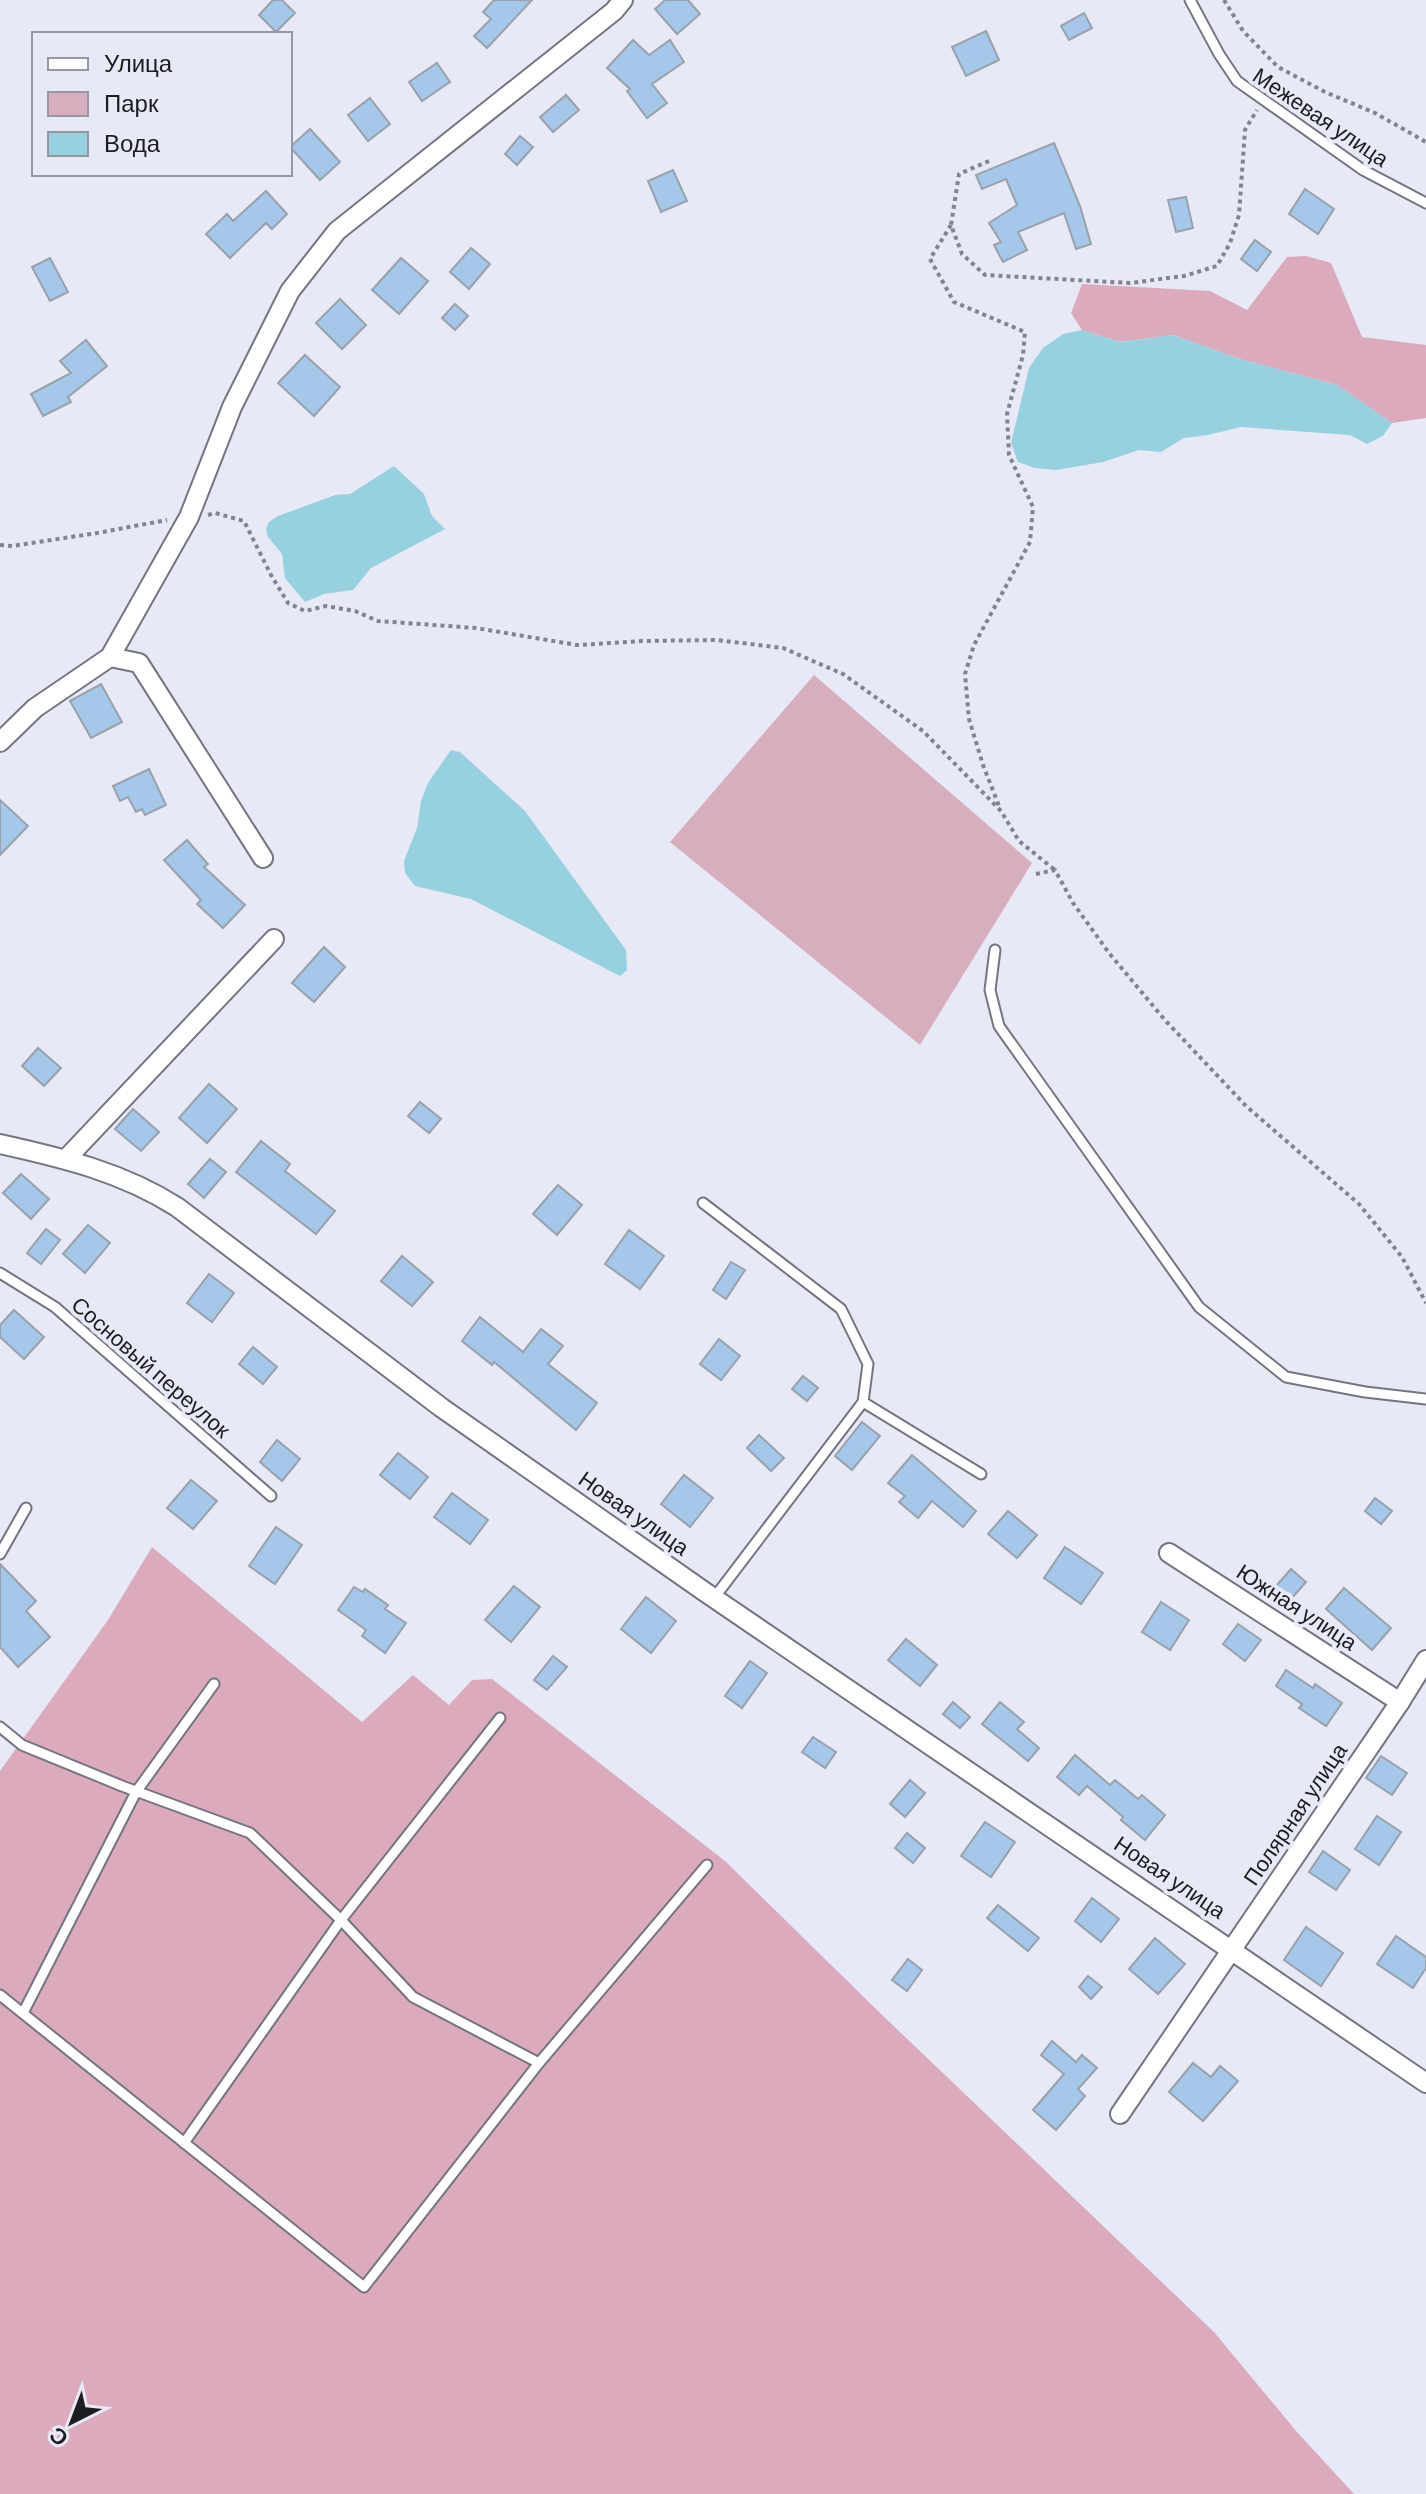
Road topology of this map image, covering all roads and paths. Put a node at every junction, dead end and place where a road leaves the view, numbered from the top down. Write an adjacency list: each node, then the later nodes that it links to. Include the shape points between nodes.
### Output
1 (623, 0): 9 (street, via 337,231 290,291 232,407)
2 (1190, 0): 4 (lane, Межевая улица, via 1237,81)
3 (1224, 0): 5 (path, via 1243,31 1278,67)
4 (1263, 101): 7 (lane, Межевая улица, via 1363,170); 8 (path, via 1245,130 1239,215 1217,266 1130,283 985,275 962,254)
5 (1426, 142)
6 (989, 161): 8 (path, via 959,174)
7 (1426, 203)
8 (951, 225): 13 (path, via 930,259 954,302 1025,332 1007,414 1009,455 1033,507 1030,542 974,645 965,674 969,719)
9 (189, 517): 10 (path); 11 (street); 13 (path, via 215,513 244,521 288,603 305,611 326,606 378,621 476,628 577,645 717,640 783,648 843,674 923,731)
10 (0, 545)
11 (110, 657): 12 (street, via 35,708); 14 (street, via 139,663)
12 (0, 742)
13 (1001, 811): 15 (path, via 1019,841)
14 (263, 858)
15 (1055, 870): 16 (path); 23 (path, via 1109,953 1164,1019 1246,1106 1359,1204 1402,1257)
16 (1036, 874)
17 (274, 939): 20 (street)
18 (995, 950): 24 (lane, via 990,990 999,1026 1199,1307 1286,1377)
19 (0, 1144): 20 (street, Новая улица)
20 (66, 1159): 31 (street, Новая улица, via 149,1189 177,1207 442,1408)
21 (703, 1203): 25 (lane, via 841,1309 868,1364)
22 (0, 1273): 27 (lane, Сосновый переулок, via 55,1307)
23 (1426, 1303)
24 (1426, 1399)
25 (863, 1402): 26 (lane); 31 (lane)
26 (981, 1474)
27 (271, 1496)
28 (26, 1508): 30 (lane)
29 (1169, 1553): 34 (street, Южная улица)
30 (0, 1554)
31 (714, 1598): 40 (street, Новая улица)
32 (1426, 1660): 34 (street, Полярная улица)
33 (214, 1684): 37 (lane)
34 (1400, 1702): 40 (street, Полярная улица)
35 (500, 1718): 39 (lane)
36 (0, 1727): 37 (lane, via 22,1745)
37 (136, 1792): 39 (lane, via 250,1833); 42 (lane)
38 (707, 1865): 43 (lane)
39 (341, 1920): 43 (lane, via 413,1997); 46 (lane)
40 (1232, 1949): 44 (street, Новая улица); 45 (street, Полярная улица)
41 (0, 1995): 42 (lane)
42 (23, 2013): 46 (lane)
43 (539, 2063): 46 (lane, via 364,2287)
44 (1426, 2083)
45 (1120, 2114)
46 (184, 2143)

